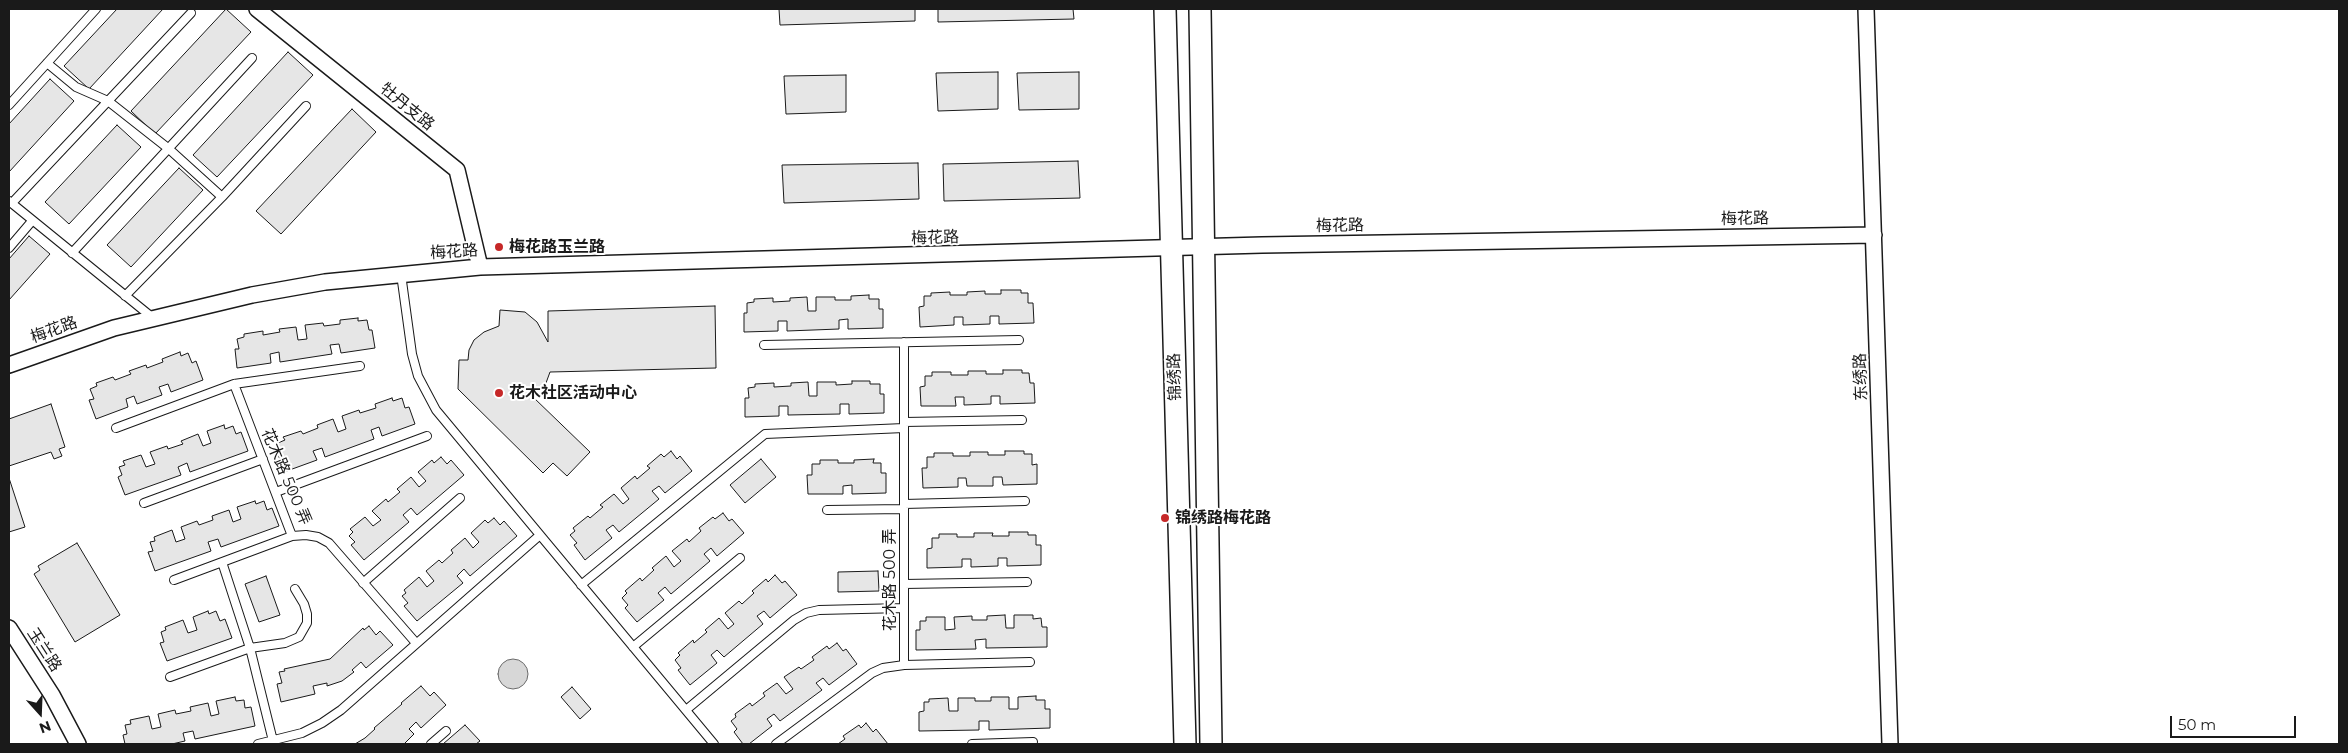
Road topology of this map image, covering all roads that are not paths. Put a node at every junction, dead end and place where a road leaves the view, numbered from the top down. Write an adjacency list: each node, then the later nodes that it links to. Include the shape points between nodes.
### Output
1 (96, 9): 8 (lane)
2 (257, 9): 21 (street, 牡丹支路, via 457,170)
3 (1165, 9): 19 (main road, 锦绣路)
4 (1200, 9): 17 (main road, 锦绣路)
5 (1866, 9): 16 (street, 东绣路)
6 (191, 13): 9 (lane)
7 (252, 58): 12 (lane)
8 (47, 63): 9 (lane, via 76,87); 10 (lane)
9 (108, 101): 12 (lane); 14 (lane)
10 (9, 105)
11 (306, 106): 13 (lane)
12 (169, 149): 13 (lane); 20 (lane)
13 (222, 197): 23 (lane)
14 (10, 202): 15 (lane)
15 (32, 220): 18 (lane); 20 (lane)
16 (1874, 235): 17 (street, 梅花路); 73 (street, 东绣路)
17 (1205, 247): 19 (street, 梅花路); 72 (main road, 锦绣路)
18 (9, 248)
19 (1170, 248): 21 (street, 梅花路); 71 (main road, 锦绣路)
20 (72, 253): 23 (lane)
21 (480, 267): 22 (street, 梅花路)
22 (401, 274): 24 (street, 梅花路, via 293,288); 42 (lane, via 412,354 425,393 447,426)
23 (125, 296): 24 (lane)
24 (153, 318): 28 (street, 梅花路)
25 (1019, 340): 26 (lane)
26 (904, 342): 27 (lane); 32 (lane, 花木路 500 弄)
27 (764, 345)
28 (9, 365)
29 (360, 366): 30 (lane)
30 (234, 384): 33 (lane); 35 (lane, 花木路 500 弄)
31 (1022, 420): 32 (lane)
32 (904, 425): 40 (lane, 花木路 500 弄); 50 (lane, via 765,434)
33 (116, 428)
34 (427, 436): 36 (lane)
35 (262, 459): 36 (lane, 花木路 500 弄); 39 (lane)
36 (276, 492): 43 (lane, 花木路 500 弄)
37 (460, 498): 48 (lane)
38 (1025, 501): 40 (lane)
39 (144, 503)
40 (904, 506): 41 (lane); 49 (lane, 花木路 500 弄)
41 (827, 510)
42 (540, 535): 50 (lane); 54 (lane)
43 (292, 536): 45 (lane); 48 (lane, 花木路 500 弄, via 318,537)
44 (740, 558): 55 (lane)
45 (222, 562): 46 (lane); 56 (lane)
46 (174, 580)
47 (1027, 582): 49 (lane)
48 (363, 583): 54 (lane, 花木路 500 弄)
49 (904, 584): 52 (lane, 花木路 500 弄)
50 (581, 585): 55 (lane)
51 (294, 590): 56 (lane, via 307,614 304,632 292,641)
52 (904, 608): 58 (lane, 花木路 500 弄); 60 (lane, via 806,613)
53 (9, 628): 65 (street, 玉兰路, via 52,695)
54 (416, 643): 63 (lane, via 340,710)
55 (633, 647): 60 (lane)
56 (250, 648): 59 (lane); 62 (lane)
57 (1030, 662): 58 (lane)
58 (904, 665): 69 (lane, via 872,673)
59 (170, 677)
60 (686, 710): 68 (lane)
61 (446, 731): 67 (lane)
62 (273, 741): 63 (lane); 66 (lane)
63 (286, 741)
64 (1033, 742): 70 (lane)
65 (78, 744)
66 (258, 744)
67 (431, 744)
68 (714, 744)
69 (776, 744)
70 (972, 744)
71 (1185, 744)
72 (1211, 744)
73 (1890, 744)

